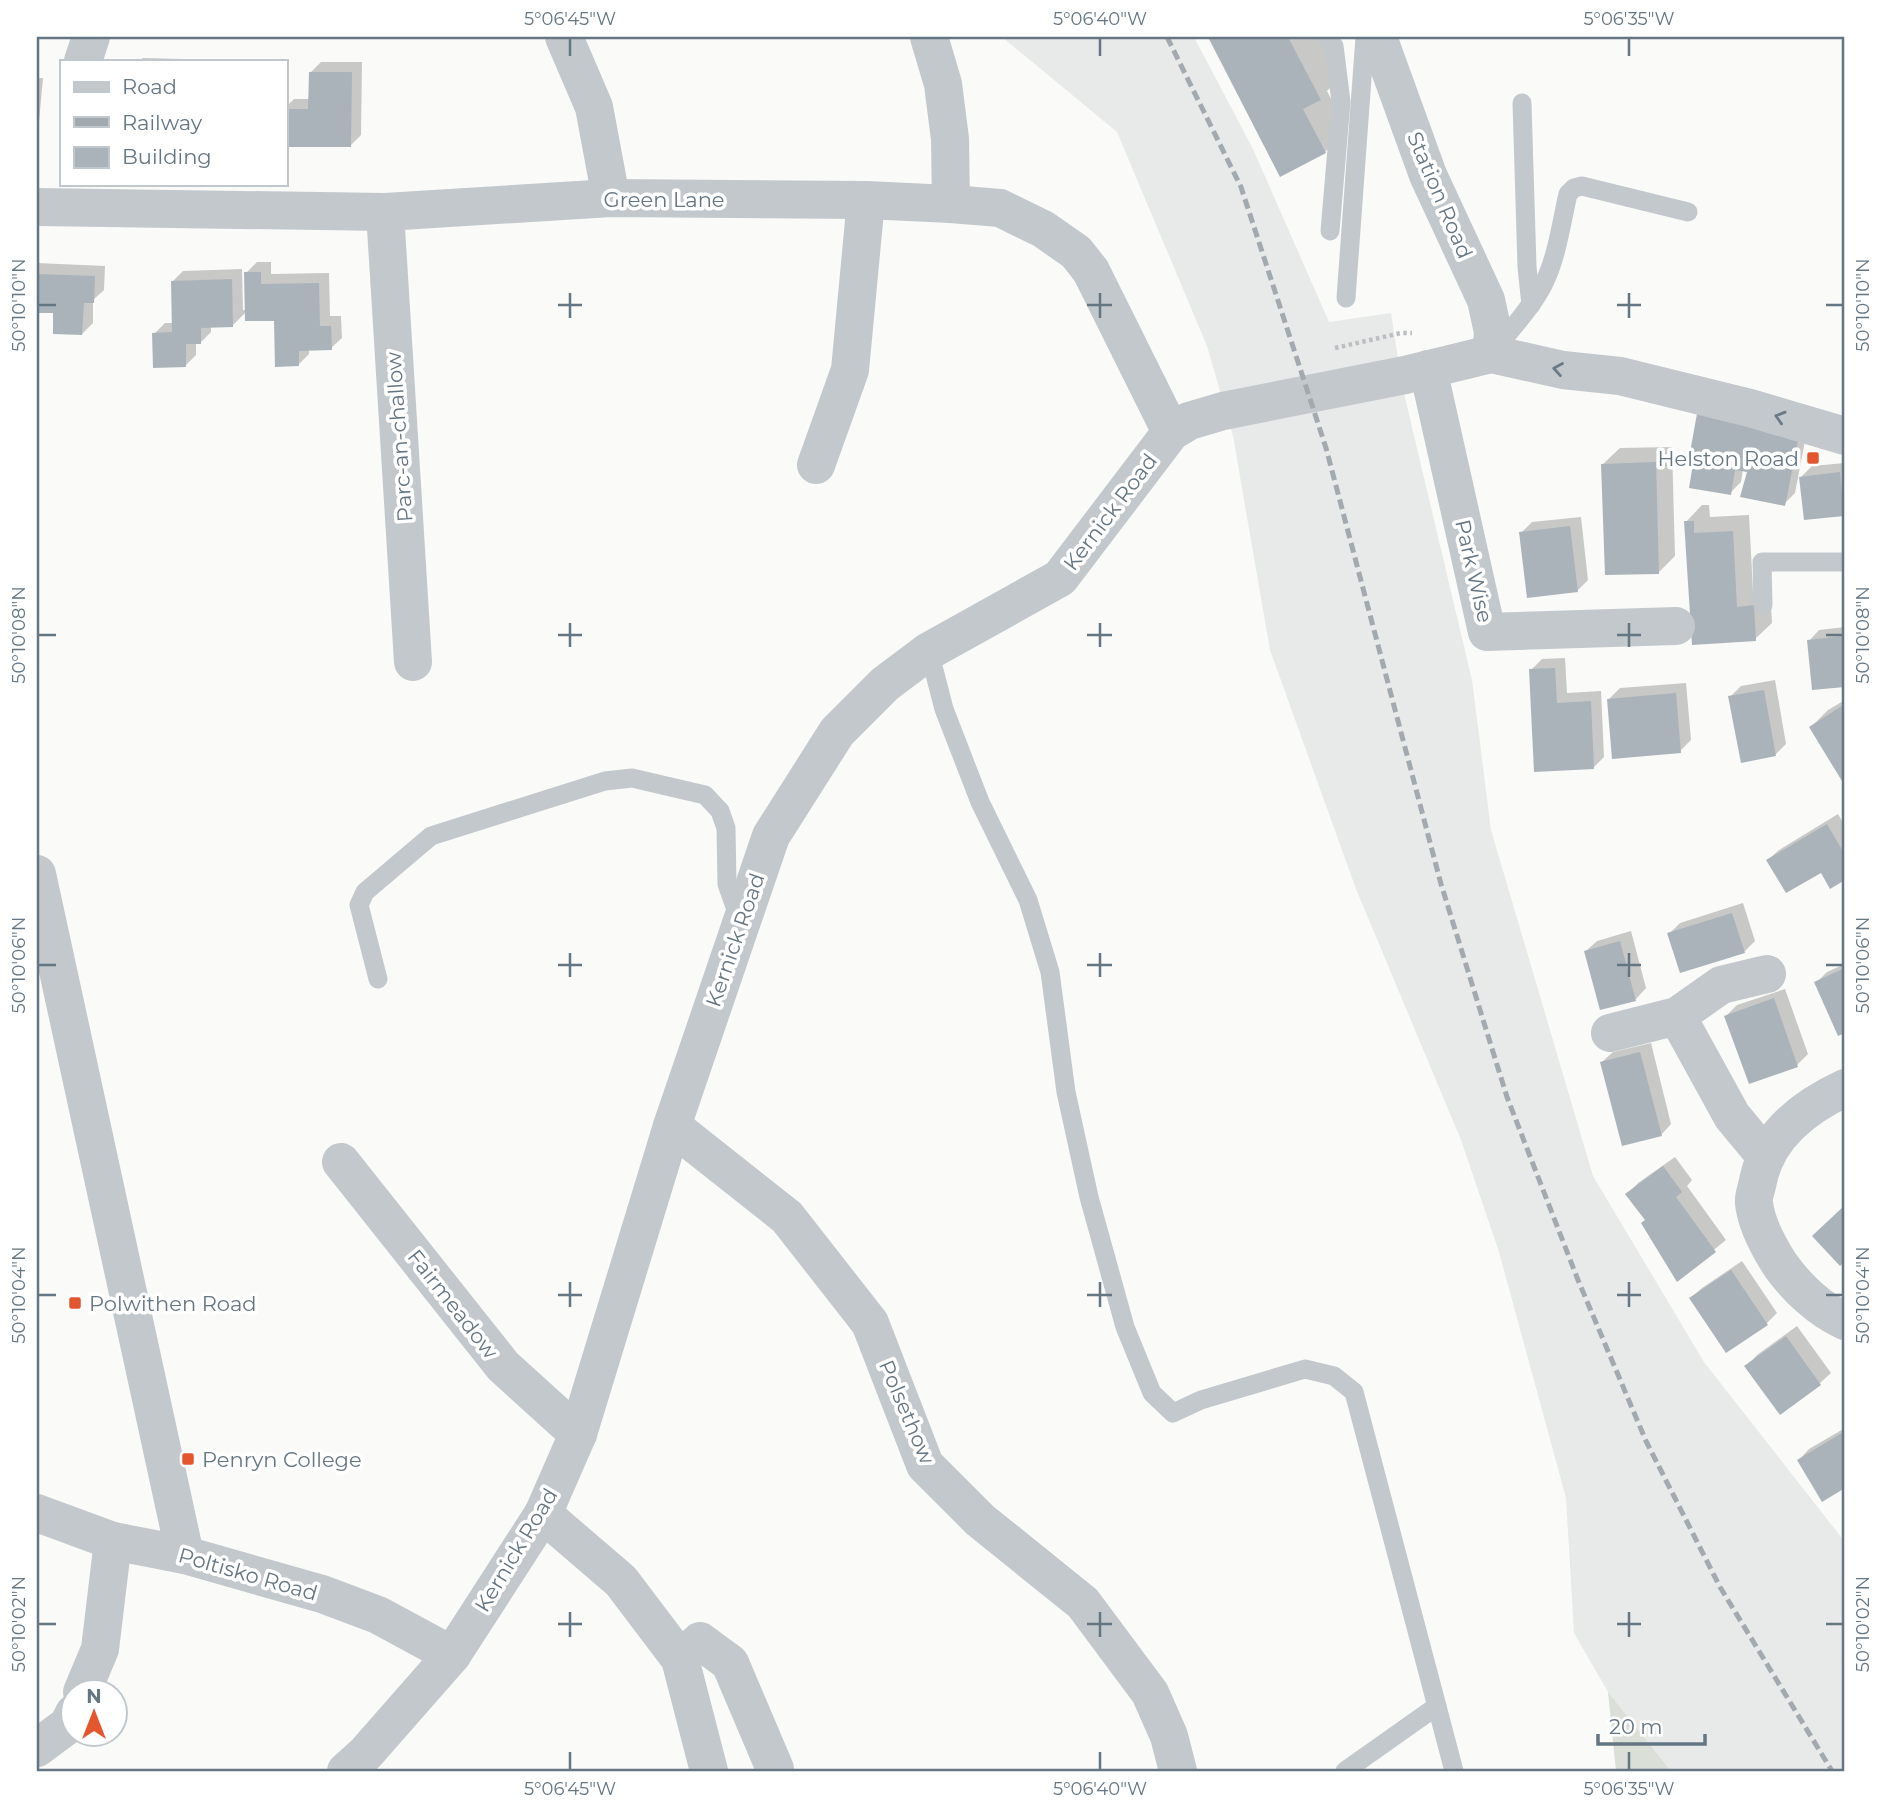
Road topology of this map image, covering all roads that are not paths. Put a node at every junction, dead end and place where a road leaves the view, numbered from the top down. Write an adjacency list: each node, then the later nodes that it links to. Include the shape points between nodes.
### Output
1 (90, 37): 7 (street)
2 (565, 37): 10 (street, via 594,107)
3 (929, 37): 12 (street, via 943,84)
4 (1326, 37): 16 (lane, via 1334,46 1340,102)
5 (1365, 37): 17 (lane)
6 (1378, 37): 19 (street, Station Road, via 1428,174 1486,300 1493,332)
7 (83, 60)
8 (1522, 103): 18 (lane)
9 (78, 196): 13 (street, Green Lane); 14 (street, Green Lane)
10 (611, 198): 11 (street, Green Lane); 14 (street, Green Lane)
11 (866, 200): 12 (street, Green Lane); 23 (street, via 850,370)
12 (951, 204): 21 (street, Green Lane, via 1000,208 1076,252 1116,319)
13 (37, 207)
14 (385, 212): 28 (street, Parc-an-challow)
15 (1688, 212): 18 (lane, via 1582,186 1574,188 1568,194 1549,269)
16 (1330, 231)
17 (1346, 298)
18 (1531, 304): 19 (lane)
19 (1491, 354): 20 (street); 22 (street, one-way to 19, via 1620,376 1563,370)
20 (1417, 372): 21 (street, Kernick Road, via 1223,411); 26 (street, Park Wise, via 1487,632)
21 (1171, 432): 27 (street, Kernick Road, via 1060,578)
22 (1845, 436)
23 (816, 465)
24 (1845, 562): 25 (lane, via 1762,562)
25 (1763, 605)
26 (1676, 626)
27 (929, 651): 30 (street, Kernick Road, via 885,684 836,732 771,836); 48 (lane, via 944,709 975,790 1028,900 1050,972 1066,1091 1089,1197 1125,1327 1152,1393 1173,1413 1305,1369 1335,1376 1353,1392)
28 (413, 662)
29 (37, 874): 44 (street)
30 (741, 922): 32 (lane, via 727,884 726,828 720,811 705,795 632,778 605,781 431,836 365,891 359,905); 36 (street, Kernick Road)
31 (1767, 974): 33 (street, via 1721,985)
32 (378, 979)
33 (1677, 1016): 34 (street); 37 (street, via 1732,1116)
34 (1610, 1033)
35 (1845, 1088): 37 (street, via 1784,1127)
36 (672, 1126): 40 (street, Kernick Road); 54 (street, Polsethow, via 787,1217 870,1323 925,1465 980,1520 1083,1603 1150,1693)
37 (1766, 1157): 39 (street, via 1754,1202 1768,1247 1795,1285)
38 (341, 1162): 40 (street, Fairmeadow, via 503,1366)
39 (1845, 1321)
40 (578, 1434): 42 (street, Kernick Road)
41 (37, 1513): 43 (street, Poltisko Road)
42 (543, 1514): 45 (street, Kernick Road); 46 (street, via 621,1581)
43 (113, 1541): 44 (street, Poltisko Road); 47 (street, via 100,1649)
44 (185, 1555): 45 (street, Poltisko Road, via 378,1615)
45 (452, 1655): 52 (street, Kernick Road)
46 (680, 1659): 51 (street, via 700,1641 730,1662); 53 (street)
47 (88, 1678)
48 (1437, 1706): 55 (lane); 56 (lane)
49 (60, 1731): 50 (street)
50 (37, 1748)
51 (775, 1769)
52 (346, 1771)
53 (709, 1771)
54 (1178, 1771)
55 (1345, 1771)
56 (1454, 1771)

